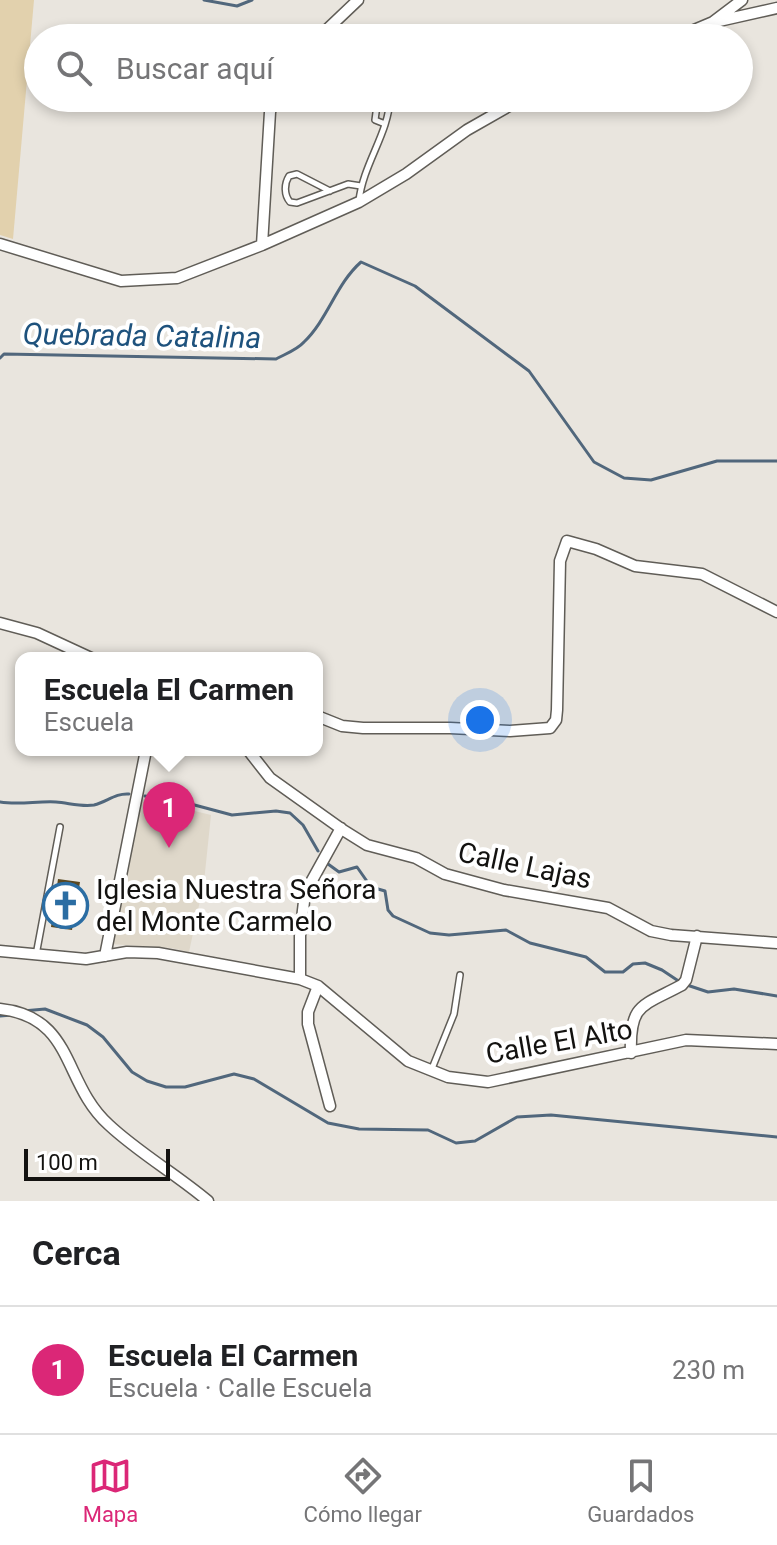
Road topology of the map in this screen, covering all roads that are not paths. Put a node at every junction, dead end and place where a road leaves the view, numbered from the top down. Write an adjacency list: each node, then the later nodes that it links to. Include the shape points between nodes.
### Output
1 (358, 0): 5 (street)
2 (742, 0): 4 (street)
3 (777, 8): 4 (street)
4 (713, 22): 6 (street)
5 (333, 24)
6 (708, 24)
7 (270, 112): 16 (street)
8 (376, 112): 11 (lane, via 375,120)
9 (387, 112): 11 (lane)
10 (498, 112): 14 (street)
11 (385, 124): 12 (lane)
12 (361, 186): 13 (lane, via 348,184); 14 (lane)
13 (330, 191): 13 (lane, via 290,202 285,182 297,174)
14 (359, 202): 16 (street)
15 (0, 244): 16 (street, via 121,281 141,282 177,278)
16 (262, 245)
17 (777, 612): 20 (street, via 702,574 635,566 567,541 560,561 557,710 550,728 363,728)
18 (0, 623): 19 (street)
19 (78, 652)
20 (323, 718)
21 (145, 756): 29 (street)
22 (253, 756): 24 (street, Calle Lajas, via 270,778)
23 (60, 827): 28 (lane)
24 (341, 828): 25 (street, Calle Lajas, via 367,845 416,858 445,874 608,908 651,931); 31 (street, via 305,893)
25 (697, 936): 26 (street, Calle Lajas); 35 (street, via 686,980 645,1003 633,1019)
26 (777, 943)
27 (0, 951): 28 (street, Calle El Alto)
28 (36, 955): 29 (street, Calle El Alto)
29 (105, 956): 31 (street, Calle El Alto, via 158,953)
30 (460, 975): 36 (lane, via 454,1014)
31 (300, 979): 32 (street, Calle El Alto)
32 (318, 986): 36 (street, Calle El Alto, via 408,1061); 37 (street, via 308,1024)
33 (0, 1009): 38 (street, via 22,1011 44,1024 60,1043 83,1094 107,1124)
34 (777, 1044): 35 (street, Calle El Alto, via 686,1040)
35 (631, 1053): 36 (street, Calle El Alto, via 488,1082)
36 (430, 1072)
37 (330, 1106)
38 (208, 1201)

